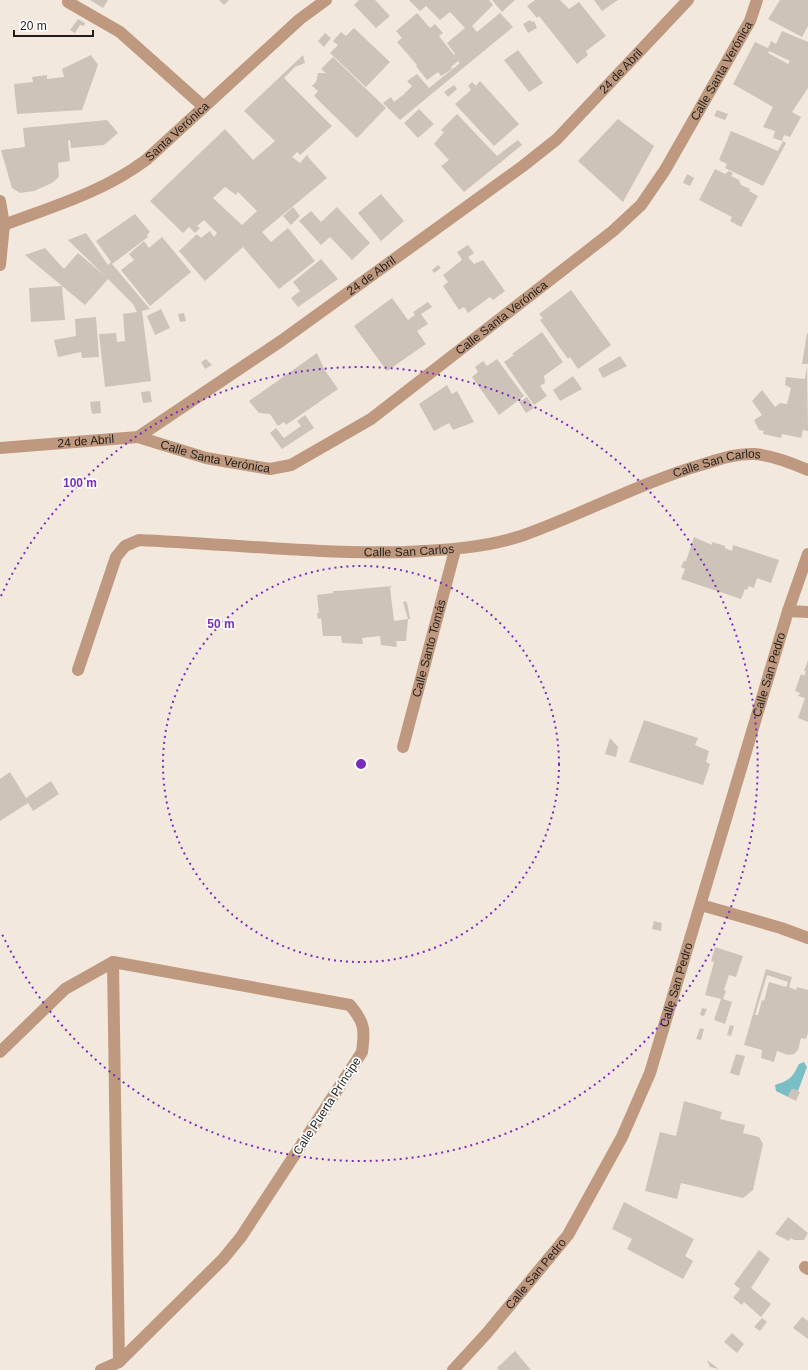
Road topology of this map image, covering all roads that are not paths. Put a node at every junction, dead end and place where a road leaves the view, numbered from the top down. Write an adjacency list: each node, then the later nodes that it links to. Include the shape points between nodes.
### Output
1 (326, 0): 5 (street, Santa Verónica, via 300,19)
2 (688, 0): 9 (street, 24 de Abril, via 557,138 523,166 281,341)
3 (757, 0): 9 (street, Calle Santa Verónica, via 750,21 665,170 641,205 613,231 371,419 291,465 270,469 206,458)
4 (68, 2): 5 (street, via 120,32)
5 (204, 107): 7 (street, Santa Verónica, via 125,176 100,189)
6 (0, 201): 7 (street)
7 (4, 225): 8 (street)
8 (0, 265)
9 (138, 437): 10 (street, 24 de Abril)
10 (0, 448)
11 (808, 470): 12 (street, Calle San Carlos, via 775,457 753,454 727,457 682,470 524,534 493,544)
12 (455, 550): 16 (street, Calle San Carlos, via 276,550 139,540 125,546 116,557); 17 (street, Calle Santo Tomás)
13 (808, 554): 14 (street, Calle San Pedro)
14 (788, 611): 15 (street); 18 (street, Calle San Pedro)
15 (808, 612)
16 (78, 670)
17 (403, 747)
18 (701, 905): 19 (street); 24 (street, Calle San Pedro, via 650,1073 622,1138 568,1234 487,1333)
19 (808, 938)
20 (113, 962): 21 (street, via 66,989); 22 (street); 22 (street, Calle Puerta Príncipe, via 350,1004 361,1017 364,1034 362,1052 241,1237)
21 (0, 1052)
22 (118, 1362): 23 (street, Calle Puerta Príncipe)
23 (101, 1370)
24 (453, 1370)

